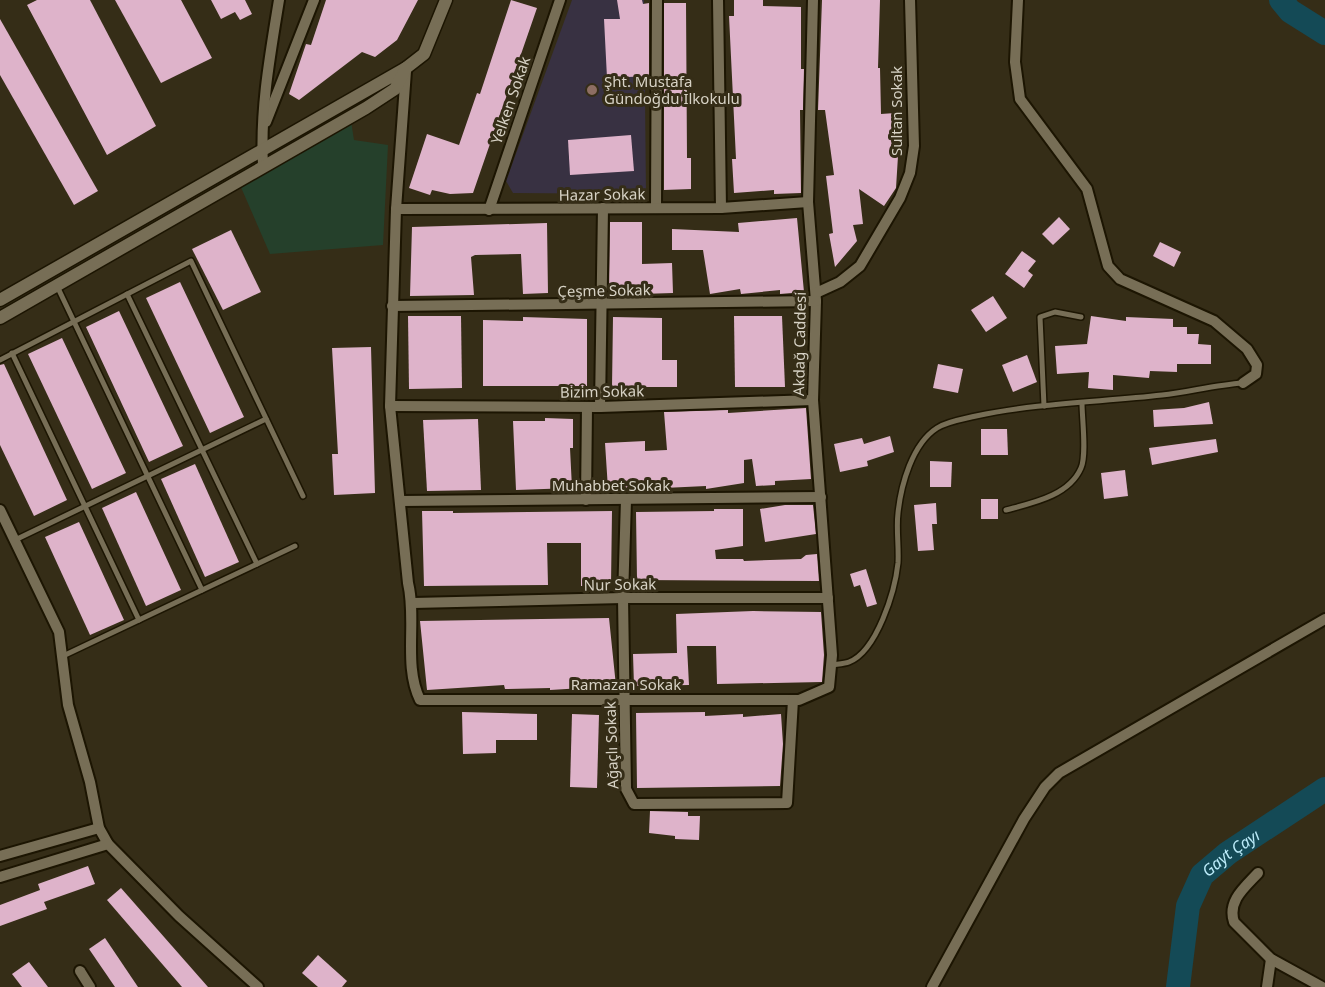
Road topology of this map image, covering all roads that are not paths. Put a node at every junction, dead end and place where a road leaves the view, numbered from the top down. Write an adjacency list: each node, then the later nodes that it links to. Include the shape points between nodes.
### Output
1 (279, 0): 11 (street)
2 (314, 0): 11 (street)
3 (446, 0): 10 (street, via 424,54)
4 (560, 0): 19 (street, Yelken Sokak)
5 (657, 0): 16 (street)
6 (718, 0): 17 (street)
7 (813, 0): 14 (street, Akdağ Caddesi)
8 (910, 0): 22 (street, Sultan Sokak, via 914,146 910,173 900,198 860,266)
9 (1018, 0): 31 (street, via 1015,62 1020,99 1087,189 1108,266 1120,279 1214,321 1248,350 1257,365 1256,374)
10 (406, 68): 12 (street); 13 (street, via 395,89); 18 (street)
11 (262, 133): 12 (street)
12 (263, 151): 13 (street); 23 (street)
13 (264, 165): 20 (street)
14 (808, 202): 17 (street, Hazar Sokak); 22 (street, Akdağ Caddesi)
15 (603, 208): 16 (street, Hazar Sokak); 19 (street, Hazar Sokak); 24 (street)
16 (656, 208): 17 (street, Hazar Sokak)
17 (721, 208)
18 (396, 209): 19 (street, Hazar Sokak); 25 (street)
19 (489, 210)
20 (56, 285): 27 (street); 28 (lane)
21 (127, 294): 28 (lane); 38 (lane, via 190,261); 39 (lane)
22 (816, 297): 24 (street, Çeşme Sokak); 32 (street, Akdağ Caddesi)
23 (0, 300)
24 (601, 305): 25 (street, Çeşme Sokak); 37 (street)
25 (392, 306): 34 (street)
26 (1081, 316): 35 (lane, via 1055,312 1040,317)
27 (0, 318)
28 (74, 322): 29 (lane); 40 (lane)
29 (12, 353): 30 (lane); 46 (lane)
30 (0, 360)
31 (1243, 383): 33 (lane)
32 (813, 400): 37 (street, Bizim Sokak); 42 (street, Akdağ Caddesi)
33 (1082, 403): 35 (lane); 48 (lane, via 1082,467 1073,480 1044,499)
34 (390, 406): 36 (street, Bizim Sokak); 45 (street)
35 (1044, 406): 59 (lane, via 1017,407 956,421 937,428 921,443 907,473 898,512 897,564 890,598 864,653 849,663)
36 (587, 407): 37 (street, Bizim Sokak); 43 (street)
37 (600, 407)
38 (266, 419): 39 (lane); 41 (lane)
39 (202, 450): 40 (lane); 51 (lane)
40 (148, 477): 46 (lane); 52 (lane)
41 (303, 496)
42 (821, 497): 44 (street, Muhabbet Sokak); 54 (street, Akdağ Caddesi)
43 (586, 500): 44 (street, Muhabbet Sokak); 45 (street, Muhabbet Sokak)
44 (626, 500): 53 (street, Ağaçlı Sokak)
45 (401, 501): 55 (street)
46 (86, 507): 49 (lane); 57 (lane)
47 (0, 510): 49 (street)
48 (1006, 510)
49 (15, 540): 58 (street, via 58,632)
50 (295, 546): 51 (lane)
51 (257, 564): 52 (lane)
52 (202, 590): 57 (lane)
53 (623, 598): 54 (street, Nur Sokak); 55 (street, Nur Sokak); 61 (street, Ağaçlı Sokak)
54 (828, 598): 59 (street, Akdağ Caddesi)
55 (413, 603): 61 (street, Ramazan Sokak, via 412,684 420,700)
56 (1325, 619): 72 (street, via 1059,773 1024,819)
57 (139, 620): 58 (lane)
58 (61, 656): 63 (street, via 68,705)
59 (831, 665): 60 (street, Akdağ Caddesi)
60 (829, 687): 62 (street, Ramazan Sokak)
61 (625, 698): 62 (street, Ramazan Sokak); 62 (street, Ağaçlı Sokak, via 626,789 634,804 787,803)
62 (792, 700)
63 (99, 828): 64 (street); 65 (street)
64 (108, 844): 67 (street); 71 (street, via 179,916)
65 (0, 856)
66 (1258, 873): 68 (street, via 1235,898 1231,914 1237,927)
67 (0, 877)
68 (1271, 959): 73 (street); 74 (street)
69 (80, 971): 70 (street)
70 (90, 987)
71 (258, 987)
72 (932, 987)
73 (1267, 987)
74 (1322, 987)

